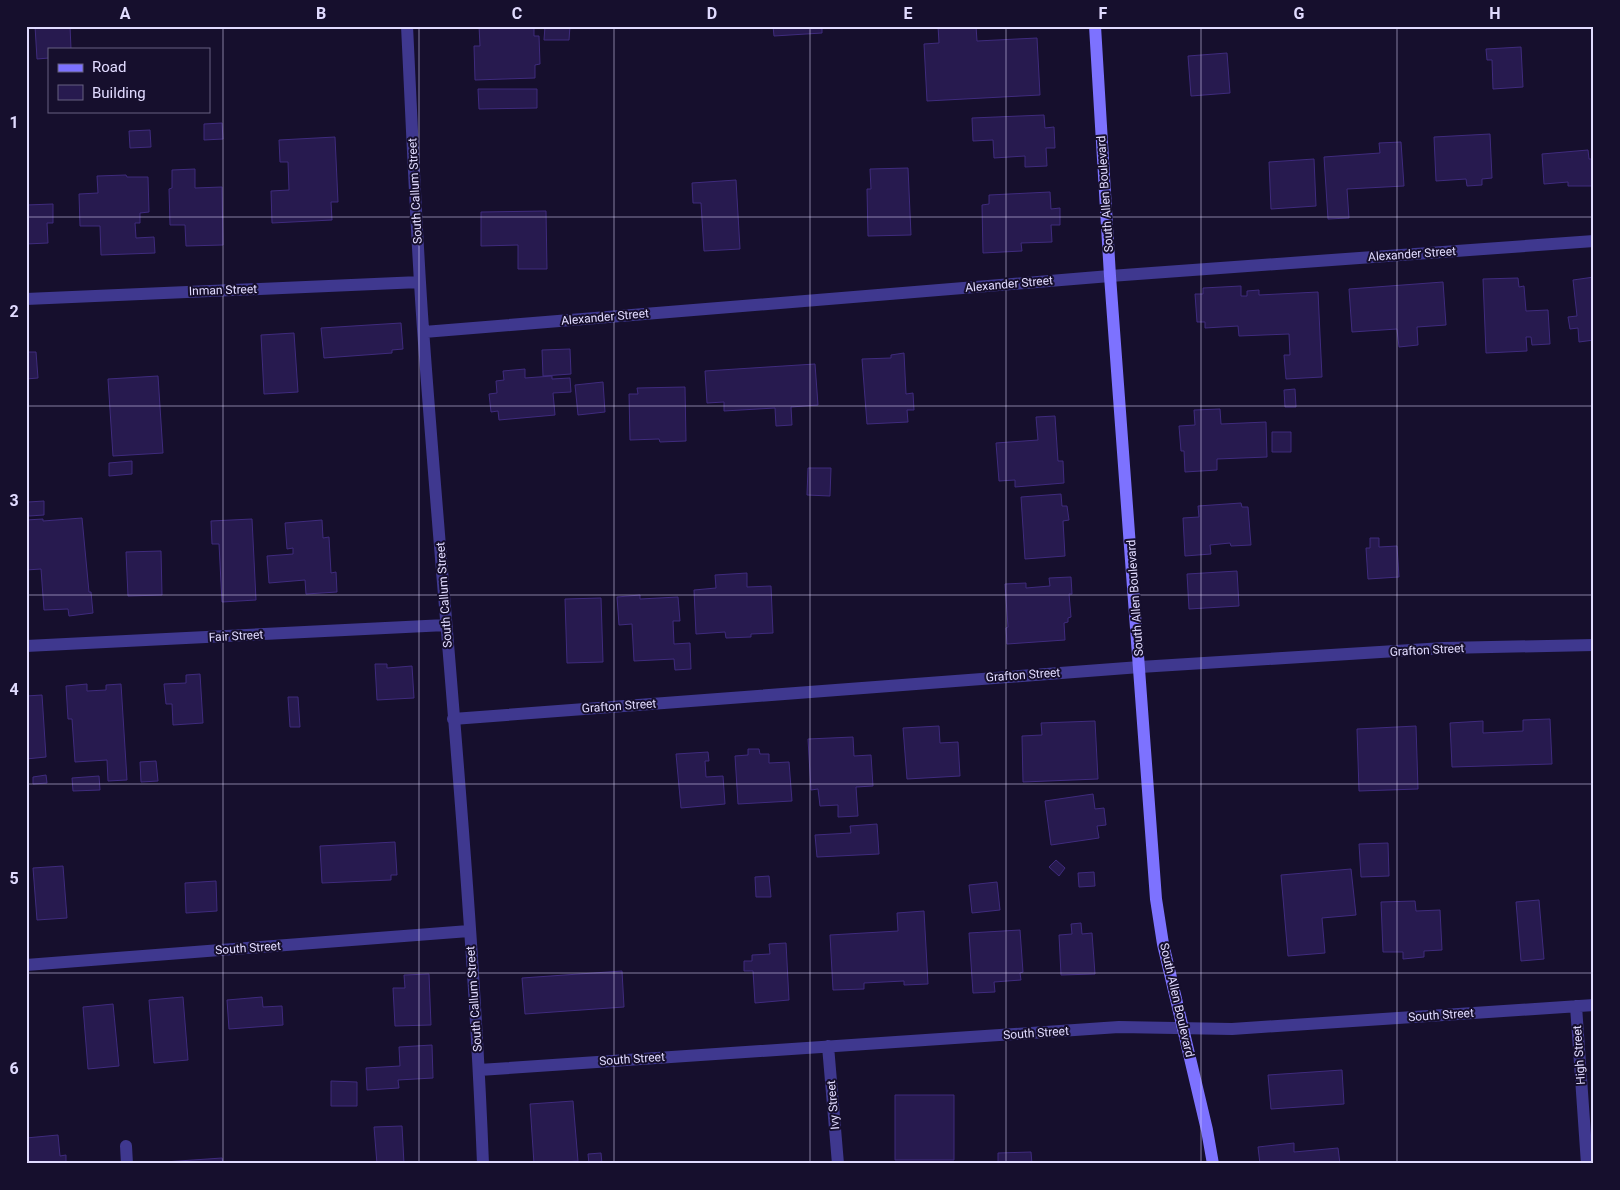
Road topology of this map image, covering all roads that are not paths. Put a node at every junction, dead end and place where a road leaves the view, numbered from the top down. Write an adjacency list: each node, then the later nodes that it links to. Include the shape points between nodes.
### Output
1 (407, 26): 5 (street, South Callum Street)
2 (1095, 26): 4 (street, South Allen Boulevard)
3 (1594, 241): 4 (street, Alexander Street)
4 (1110, 276): 7 (street, Alexander Street); 11 (street, South Allen Boulevard)
5 (420, 282): 6 (street, Inman Street); 7 (street, South Callum Street)
6 (26, 299)
7 (424, 332): 8 (street, South Callum Street)
8 (446, 625): 10 (street, Fair Street); 12 (street, South Callum Street)
9 (1594, 645): 11 (street, Grafton Street, via 1444,648)
10 (26, 646)
11 (1140, 667): 12 (street, Grafton Street); 17 (street, South Allen Boulevard, via 1156,899)
12 (453, 719): 13 (street, South Callum Street)
13 (469, 931): 14 (street, South Street); 19 (street, South Callum Street)
14 (26, 965)
15 (1594, 1005): 16 (street, South Street)
16 (1576, 1006): 17 (street, South Street, via 1232,1029); 25 (street, High Street)
17 (1182, 1027): 18 (street, South Street, via 1119,1027); 24 (street, South Allen Boulevard)
18 (828, 1046): 19 (street, South Street); 23 (street, Ivy Street)
19 (479, 1070): 22 (street, South Callum Street)
20 (126, 1146): 21 (street)
21 (127, 1164)
22 (483, 1164)
23 (838, 1164)
24 (1213, 1164)
25 (1587, 1164)

